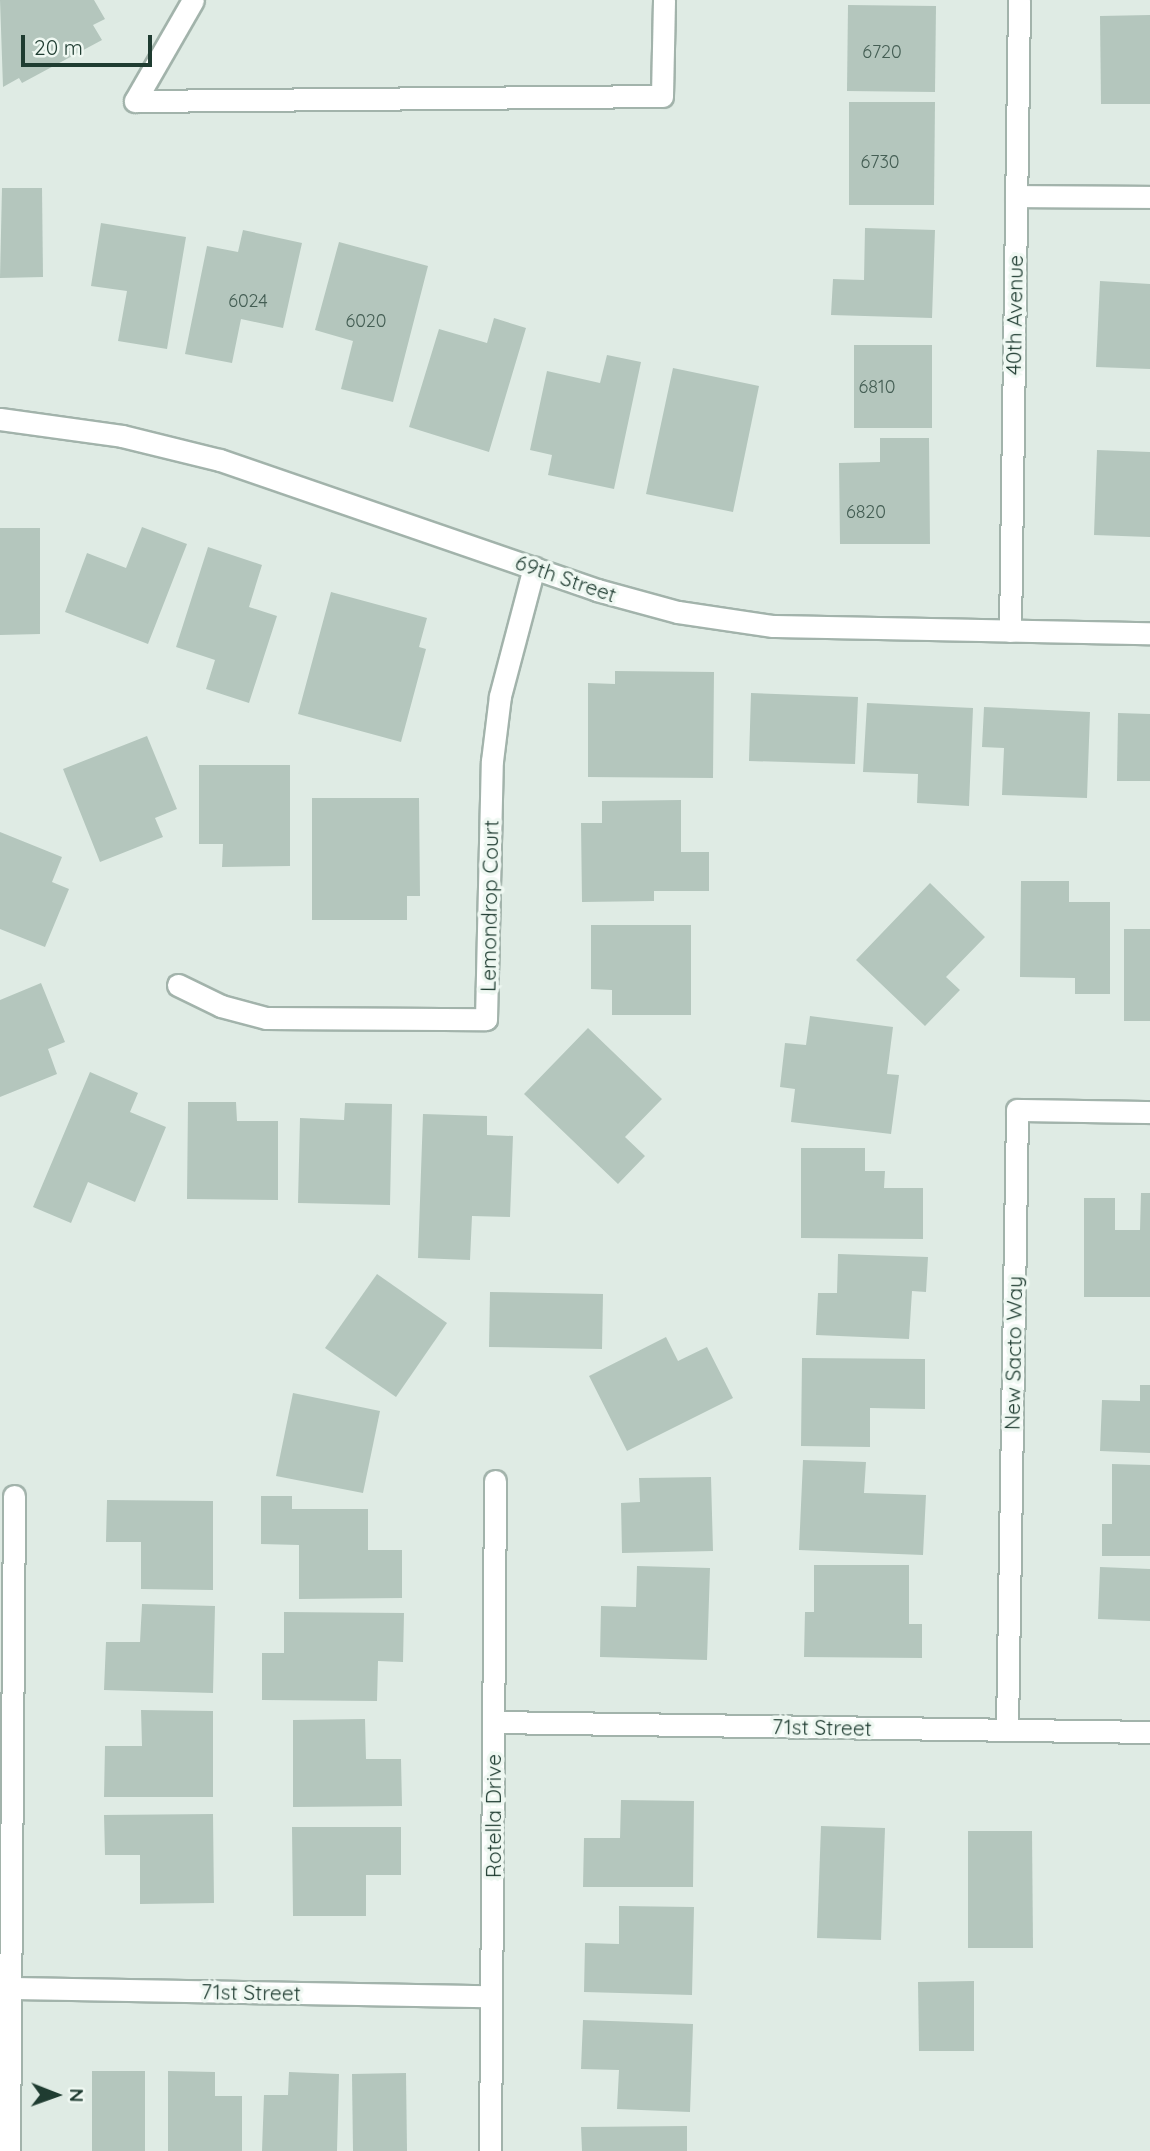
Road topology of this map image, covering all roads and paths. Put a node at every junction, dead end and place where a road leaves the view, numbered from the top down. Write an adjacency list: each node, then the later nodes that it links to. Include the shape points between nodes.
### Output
1 (193, 0): 2 (street, via 135,101 662,96)
2 (664, 0)
3 (1019, 0): 4 (street, 40th Avenue)
4 (1016, 195): 5 (street); 8 (street, 40th Avenue)
5 (1150, 197)
6 (0, 419): 7 (street, 69th Street, via 122,436 220,460)
7 (534, 567): 8 (street, 69th Street, via 678,612 773,626); 10 (street, Lemondrop Court, via 499,696 492,761 486,1019 266,1018 221,1006)
8 (1010, 631): 9 (street, 69th Street)
9 (1150, 633)
10 (178, 985)
11 (1150, 1112): 15 (street, New Sacto Way, via 1017,1110)
12 (495, 1481): 14 (street, Rotella Drive)
13 (14, 1496): 17 (street)
14 (493, 1722): 15 (street, 71st Street); 19 (street, Rotella Drive)
15 (1007, 1729): 16 (street, 71st Street)
16 (1150, 1732)
17 (6, 1758): 18 (street)
18 (10, 1988): 19 (street, 71st Street); 20 (street)
19 (491, 1996): 21 (street, Rotella Drive)
20 (9, 2151)
21 (490, 2151)

